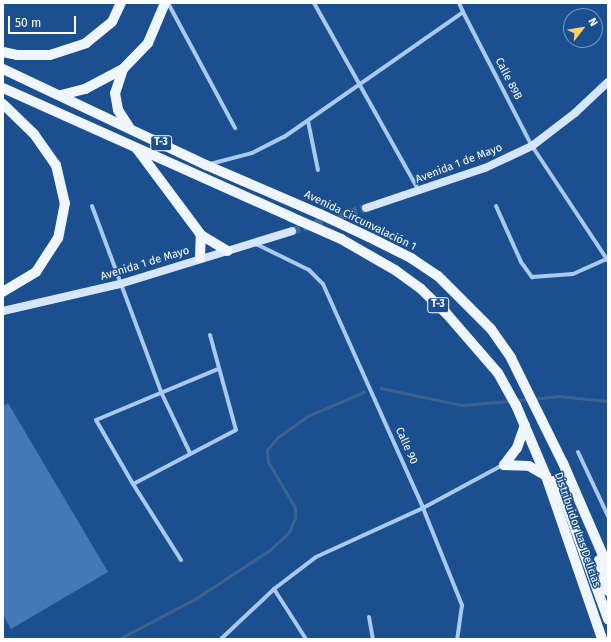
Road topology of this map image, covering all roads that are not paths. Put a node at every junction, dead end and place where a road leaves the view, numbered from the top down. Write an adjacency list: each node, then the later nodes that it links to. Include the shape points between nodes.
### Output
1 (121, 3): 6 (main road, via 112,22 86,43 50,55 17,55)
2 (166, 3): 8 (main road, via 148,43); 16 (street)
3 (314, 3): 10 (street)
4 (460, 3): 5 (street, Calle 89B)
5 (463, 12): 10 (street); 17 (street, Calle 89B)
6 (3, 52)
7 (3, 69): 12 (main road, Avenida Circunvalación 1 / T-3)
8 (123, 69): 12 (main road, via 85,89); 15 (main road, via 115,93 118,110)
9 (608, 82): 17 (street, Avenida 1 de Mayo, via 575,113)
10 (360, 86): 14 (street); 21 (street)
11 (3, 88): 18 (main road, T-3)
12 (61, 95): 15 (main road, Avenida Circunvalación 1 / T-3)
13 (3, 104): 32 (main road, via 34,134 56,165 64,203 58,238 36,272)
14 (308, 121): 19 (street, via 252,153); 20 (street)
15 (129, 128): 19 (main road, Avenida Circunvalación 1 / T-3)
16 (235, 128)
17 (532, 146): 21 (street, Avenida 1 de Mayo, via 485,168); 30 (street, Calle 89B)
18 (136, 148): 26 (main road); 37 (main road, T-3, bridge, via 341,239 395,270 446,313 482,352 516,405)
19 (206, 164): 46 (main road, Avenida Circunvalación 1 / T-3, bridge, via 320,214 417,262 438,276 465,301 491,329 511,358)
20 (318, 170)
21 (419, 192): 24 (street, Avenida 1 de Mayo)
22 (92, 206): 31 (street)
23 (496, 206): 30 (street, via 518,257 532,277 573,274)
24 (366, 208)
25 (292, 231): 27 (street, Avenida 1 de Mayo)
26 (202, 235): 28 (main road); 29 (main road)
27 (254, 243): 28 (street, Avenida 1 de Mayo); 44 (street, Calle 90, via 309,270 323,284)
28 (228, 251): 29 (street, Avenida 1 de Mayo)
29 (200, 258): 31 (street, Avenida 1 de Mayo)
30 (607, 260)
31 (120, 284): 33 (street, Avenida 1 de Mayo); 36 (street)
32 (3, 292)
33 (3, 310)
34 (210, 335): 35 (street)
35 (218, 369): 36 (street); 40 (street, via 236,430)
36 (160, 392): 40 (street); 43 (street, via 96,420)
37 (525, 425): 38 (main road, T-3); 41 (main road, via 517,448)
38 (536, 452): 42 (main road, Distribuidor Las Delicias / T-3); 53 (main road, via 565,501)
39 (578, 452): 45 (street)
40 (190, 453): 43 (street)
41 (504, 465): 42 (main road, via 529,466); 44 (street)
42 (546, 476): 58 (main road, Distribuidor Las Delicias / T-3)
43 (133, 484): 48 (street)
44 (423, 508): 50 (street, via 316,557); 57 (street, Calle 90, via 462,605)
45 (608, 516)
46 (589, 523): 47 (main road); 49 (main road, Distribuidor Las Delicias / T-3); 51 (main road)
47 (608, 559)
48 (181, 560)
49 (608, 567)
50 (274, 589): 54 (street); 55 (street)
51 (608, 590)
52 (369, 617): 56 (street)
53 (608, 619)
54 (221, 639)
55 (306, 639)
56 (373, 639)
57 (457, 639)
58 (602, 639)

